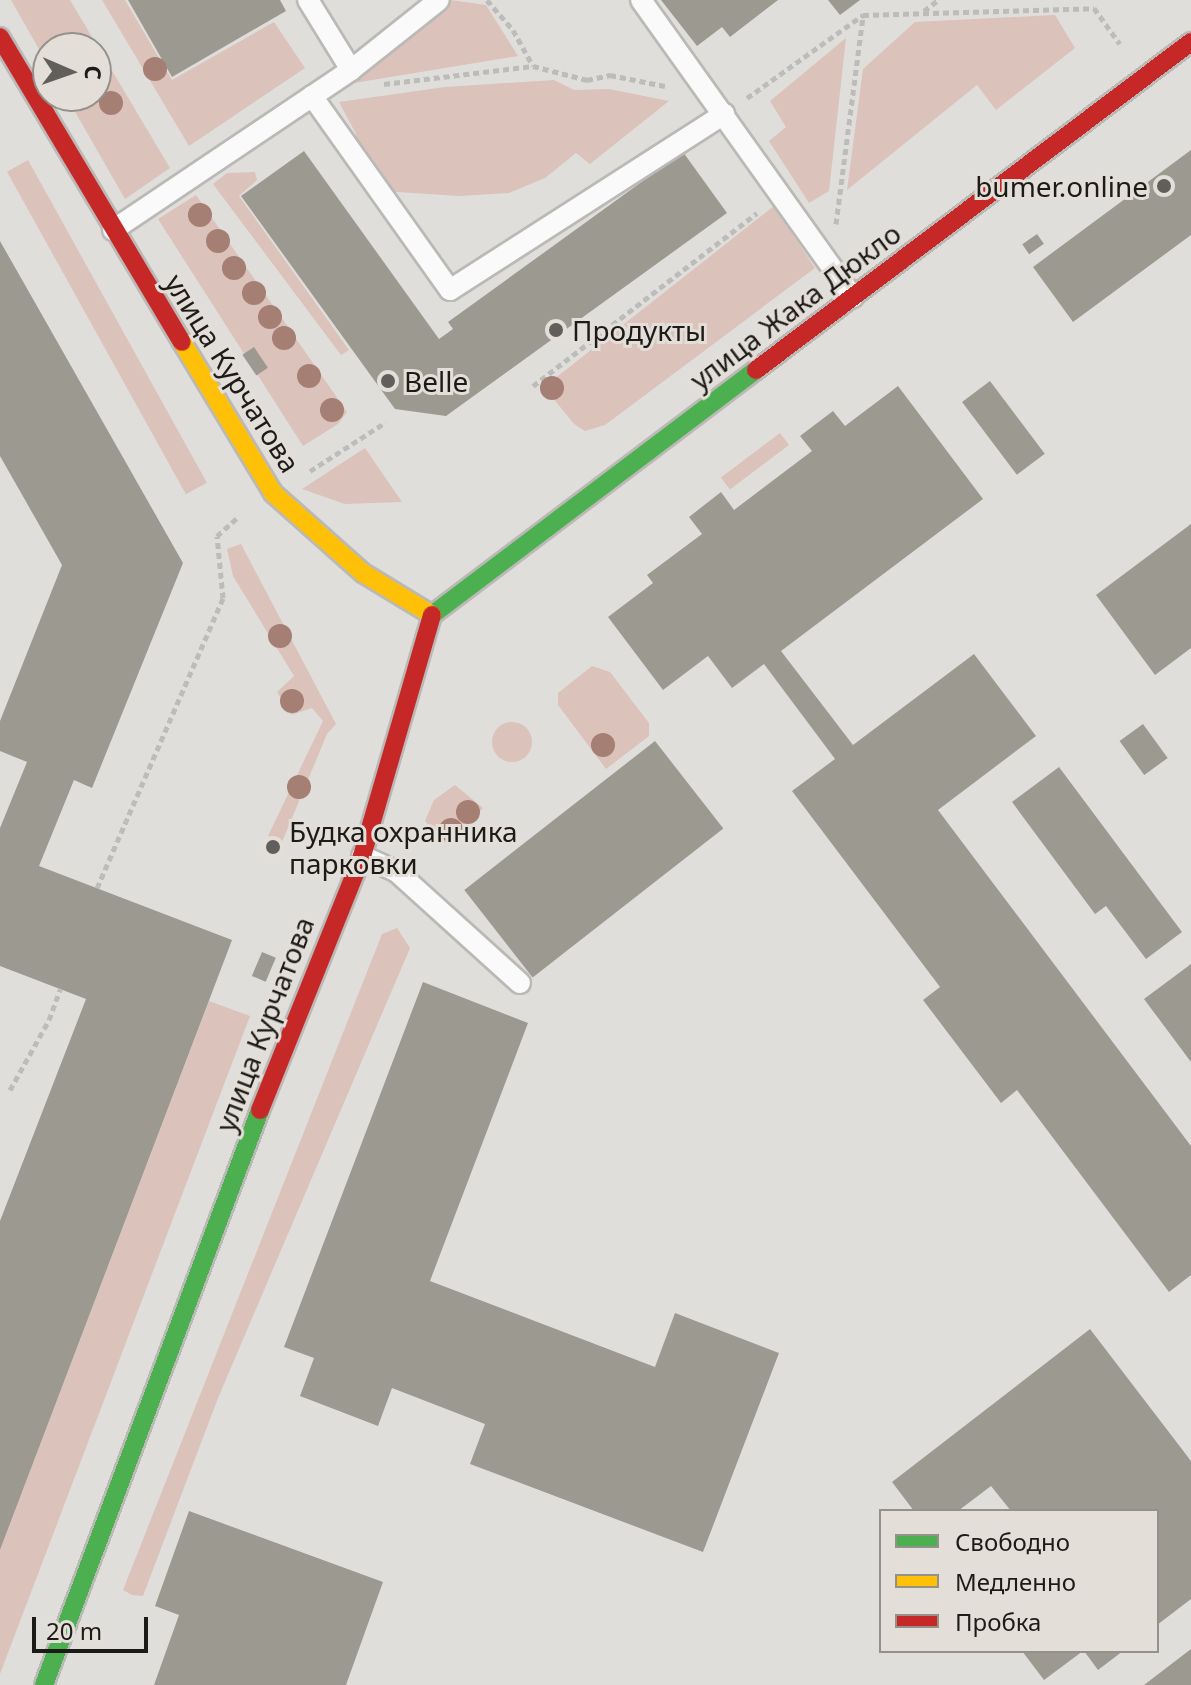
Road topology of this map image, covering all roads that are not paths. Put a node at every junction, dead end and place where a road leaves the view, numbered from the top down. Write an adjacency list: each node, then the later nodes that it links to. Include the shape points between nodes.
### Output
1 (308, 0): 6 (lane)
2 (439, 0): 6 (lane)
3 (641, 0): 8 (lane)
4 (0, 37): 9 (street, улица Курчатова)
5 (1191, 42): 10 (street, улица Жака Дюкло)
6 (351, 70): 7 (lane)
7 (312, 96): 8 (lane, via 450,290); 9 (lane)
8 (724, 114): 10 (lane)
9 (113, 230): 11 (street, улица Курчатова, via 273,493 363,573)
10 (853, 297): 11 (street, улица Жака Дюкло)
11 (432, 615): 12 (street, улица Курчатова)
12 (362, 856): 13 (lane, via 396,871); 14 (street, улица Курчатова, via 309,981)
13 (520, 983)
14 (44, 1685)

